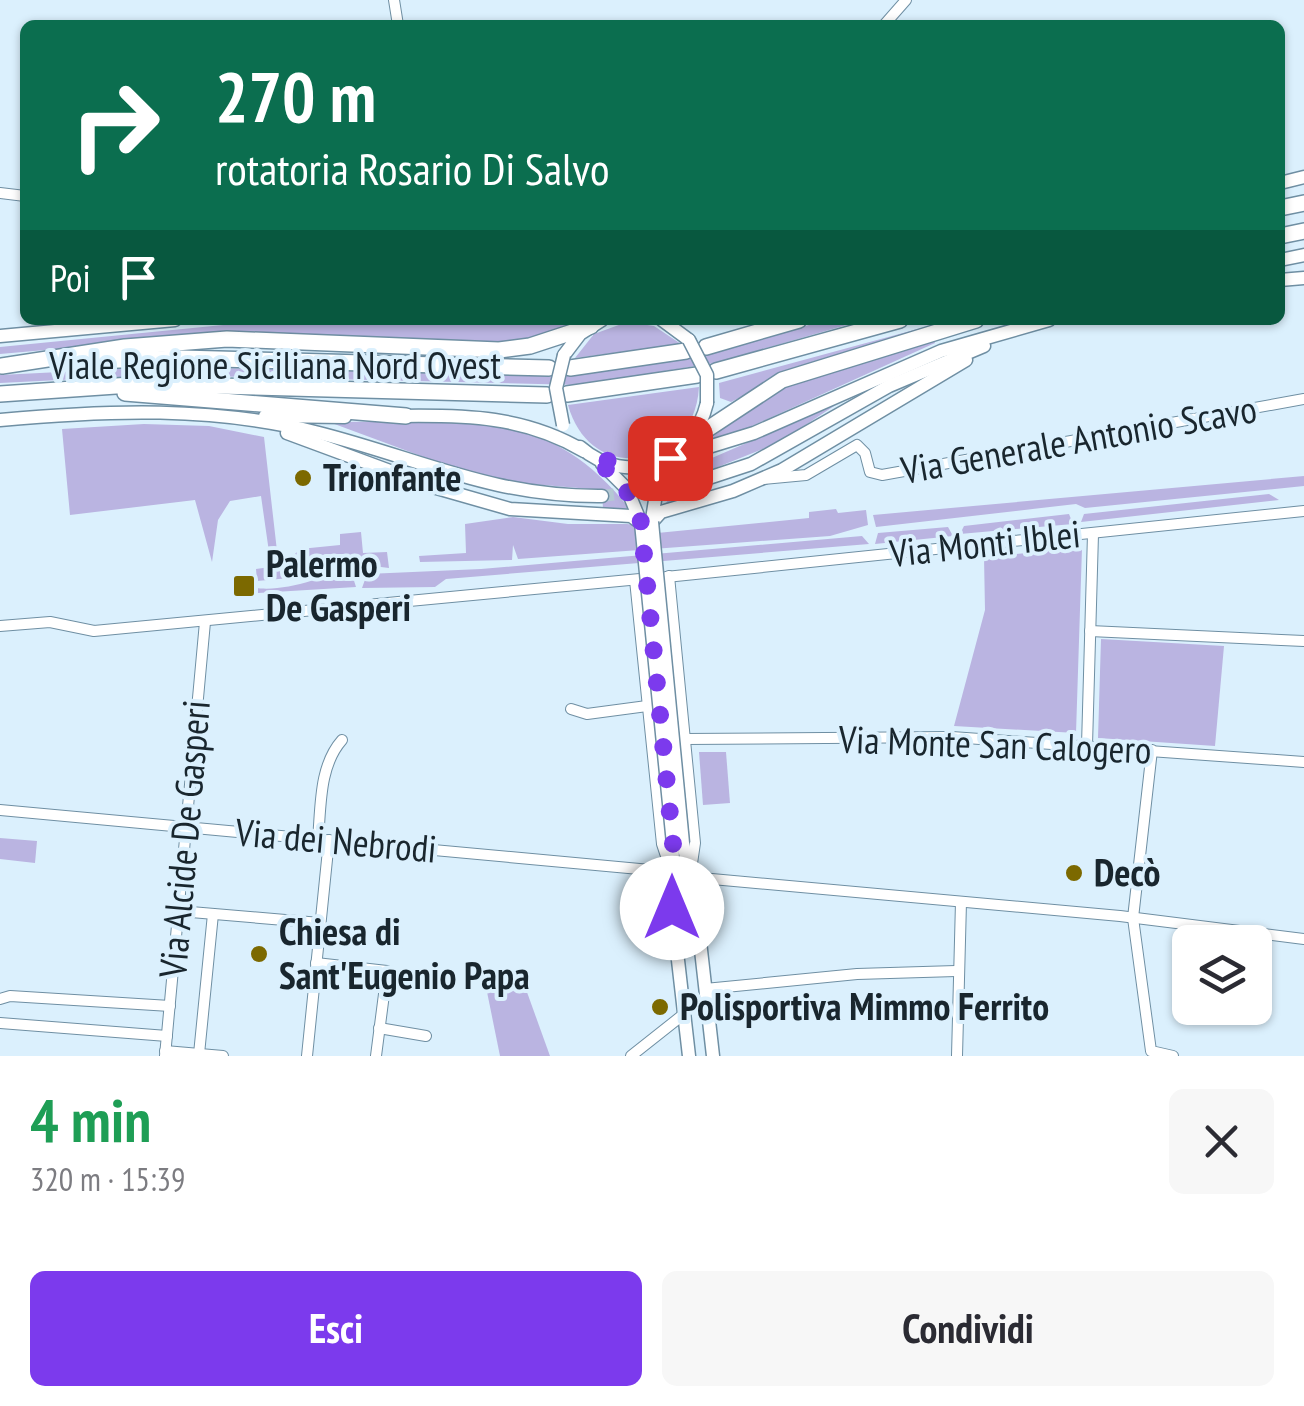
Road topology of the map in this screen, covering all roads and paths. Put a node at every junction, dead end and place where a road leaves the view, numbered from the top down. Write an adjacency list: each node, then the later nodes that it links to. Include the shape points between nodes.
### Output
1 (906, 0): 2 (street)
2 (888, 20)
3 (121, 325): 12 (street, Viale Regione Siciliana Nord Ovest)
4 (590, 325): 17 (main road, via 499,350 226,338)
5 (595, 325): 16 (street)
6 (667, 325): 14 (street)
7 (782, 325): 15 (main road)
8 (882, 325): 19 (main road)
9 (960, 325): 30 (main road, via 782,380)
10 (1032, 325): 30 (street, via 941,351 786,420)
11 (1038, 325): 13 (street)
12 (3, 336)
13 (1004, 339): 32 (street); 33 (street, via 889,386 751,464)
14 (688, 346): 16 (main road); 30 (street, bridge, via 704,366 708,403)
15 (706, 347)
16 (568, 361): 31 (street, bridge, via 556,388 563,425)
17 (1, 366): 18 (main road, Viale Regione Siciliana Nord Ovest, via 181,358)
18 (550, 368)
19 (716, 371)
20 (697, 375): 23 (main road)
21 (71, 388): 22 (main road, Viale Regione Siciliana Nord Ovest); 24 (main road, Viale Regione Siciliana Nord Ovest); 27 (main road)
22 (0, 394)
23 (566, 394)
24 (546, 395)
25 (1304, 399): 32 (street, Via Generale Antonio Scavo, via 882,475 870,472 857,445 806,475)
26 (202, 413): 27 (street); 28 (street, Viale Regione Siciliana Nord Ovest); 29 (street, Viale Regione Siciliana Nord Ovest, via 138,410)
27 (406, 416): 31 (street, via 520,422)
28 (242, 419): 34 (street, Viale Regione Siciliana Nord Ovest, via 339,438 482,484); 36 (street, via 510,509)
29 (0, 420)
30 (680, 452): 31 (street, via 626,468); 36 (street)
31 (588, 454): 36 (street, via 627,490)
32 (763, 480): 36 (street)
33 (684, 486)
34 (602, 496)
35 (1304, 510): 37 (street, Via Monti Iblei)
36 (647, 522): 52 (street, bridge)
37 (1093, 534): 40 (street); 44 (street, Via Monti Iblei, via 667,576)
38 (205, 622): 39 (street, via 94,632 50,622); 42 (street, via 638,579); 50 (street, Via Alcide De Gasperi)
39 (0, 626)
40 (1090, 631): 41 (street); 46 (street)
41 (1304, 641)
42 (647, 706): 43 (street, via 587,714); 53 (street, via 662,844)
43 (571, 709)
44 (685, 739): 46 (street, Via Monte San Calogero, via 952,737); 54 (street, via 694,842)
45 (342, 740): 51 (street, via 322,784)
46 (1087, 746): 47 (street, Via Monte San Calogero)
47 (1152, 750): 48 (street, Via Monte San Calogero); 58 (street)
48 (1304, 762)
49 (0, 810): 50 (street, Via dei Nebrodi)
50 (186, 827): 51 (street, Via dei Nebrodi); 56 (street, Via Alcide De Gasperi)
51 (324, 840): 53 (street, Via dei Nebrodi); 59 (street)
52 (678, 843): 53 (street); 54 (street)
53 (672, 872): 66 (street)
54 (690, 876): 55 (street); 63 (street)
55 (960, 902): 58 (street); 62 (street)
56 (179, 911): 57 (street); 65 (street, Via Alcide De Gasperi)
57 (212, 914): 59 (street); 72 (street, Via Alcide De Gasperi)
58 (1133, 918): 60 (street); 73 (street)
59 (320, 923): 61 (street)
60 (1304, 939)
61 (316, 963): 68 (street, via 387,971); 75 (street)
62 (956, 971): 63 (street); 80 (street)
63 (705, 989): 79 (street)
64 (0, 999): 65 (street)
65 (170, 1006): 69 (street, Via Alcide De Gasperi)
66 (684, 1014): 77 (street); 78 (street)
67 (0, 1023): 69 (street)
68 (379, 1028): 70 (street); 76 (street)
69 (167, 1036): 71 (street, Via Alcide De Gasperi)
70 (426, 1036)
71 (165, 1053): 72 (street)
72 (199, 1054): 74 (street)
73 (1151, 1054): 81 (street)
74 (223, 1056)
75 (306, 1056)
76 (376, 1056)
77 (631, 1056)
78 (689, 1056)
79 (712, 1056)
80 (957, 1056)
81 (1173, 1056)

